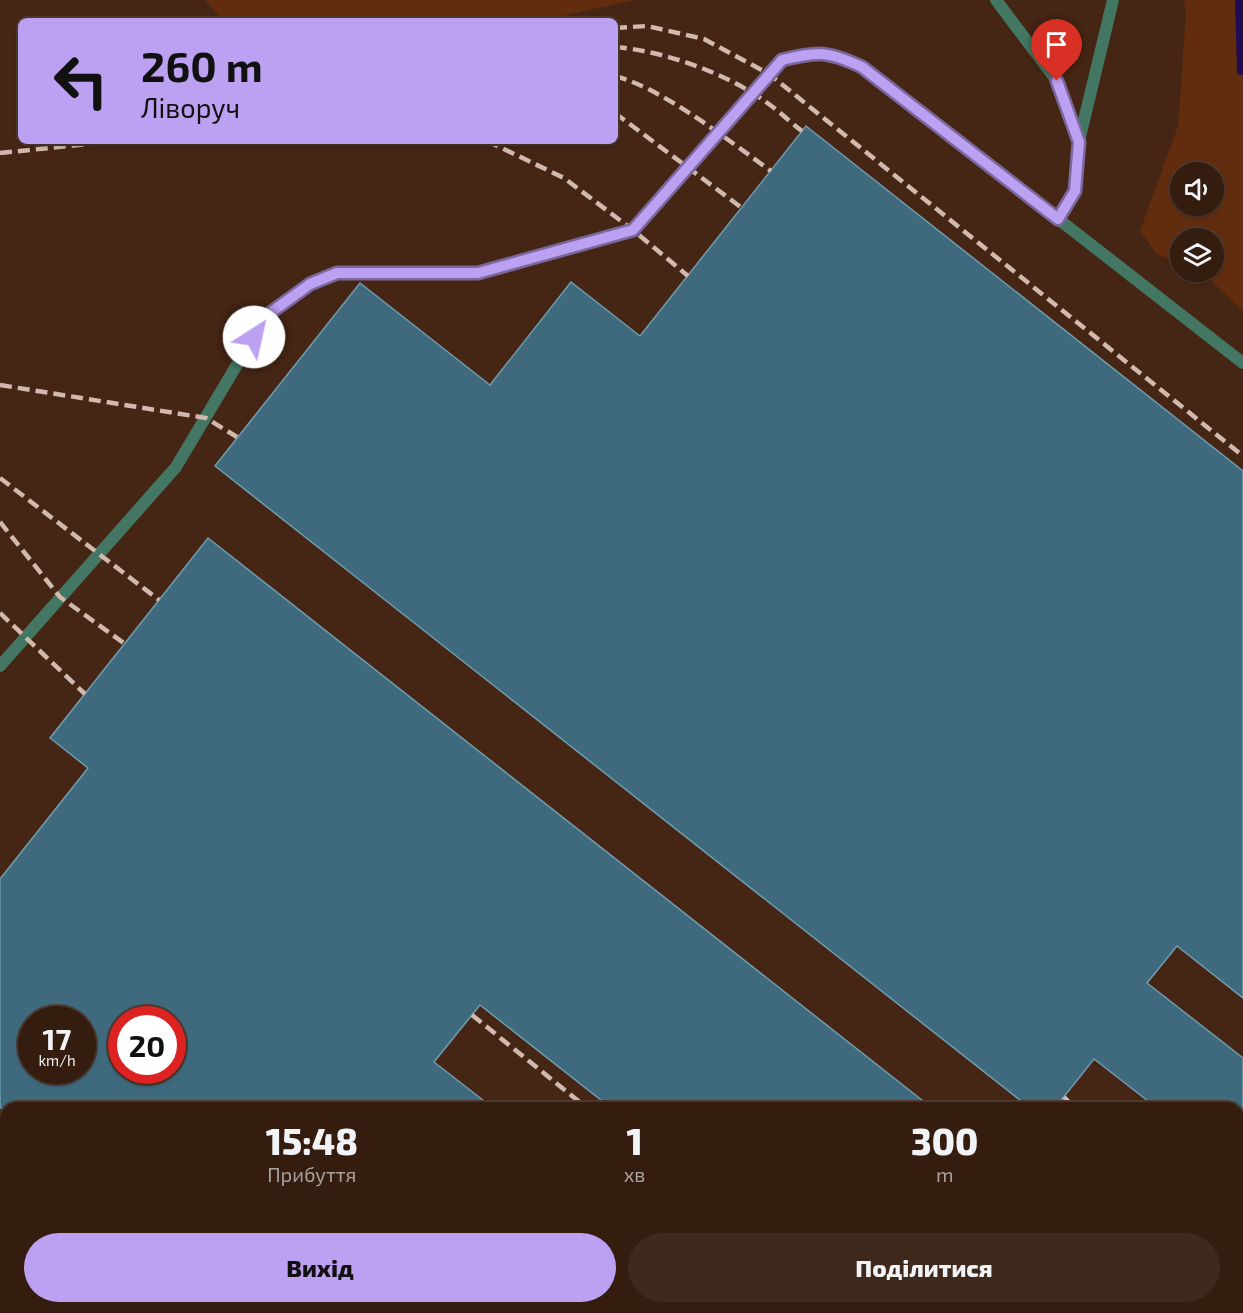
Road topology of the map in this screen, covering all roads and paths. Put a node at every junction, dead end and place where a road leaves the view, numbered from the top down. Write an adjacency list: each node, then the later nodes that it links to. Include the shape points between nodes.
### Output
1 (996, 0): 3 (lane, via 1057,81)
2 (1113, 0): 3 (lane)
3 (1079, 142): 4 (lane, via 1075,191)
4 (1058, 219): 5 (lane); 6 (lane, via 862,67 836,55 809,53 782,60 633,230 478,273 337,273 310,284 266,316 176,467)
5 (1243, 363)
6 (0, 666)

